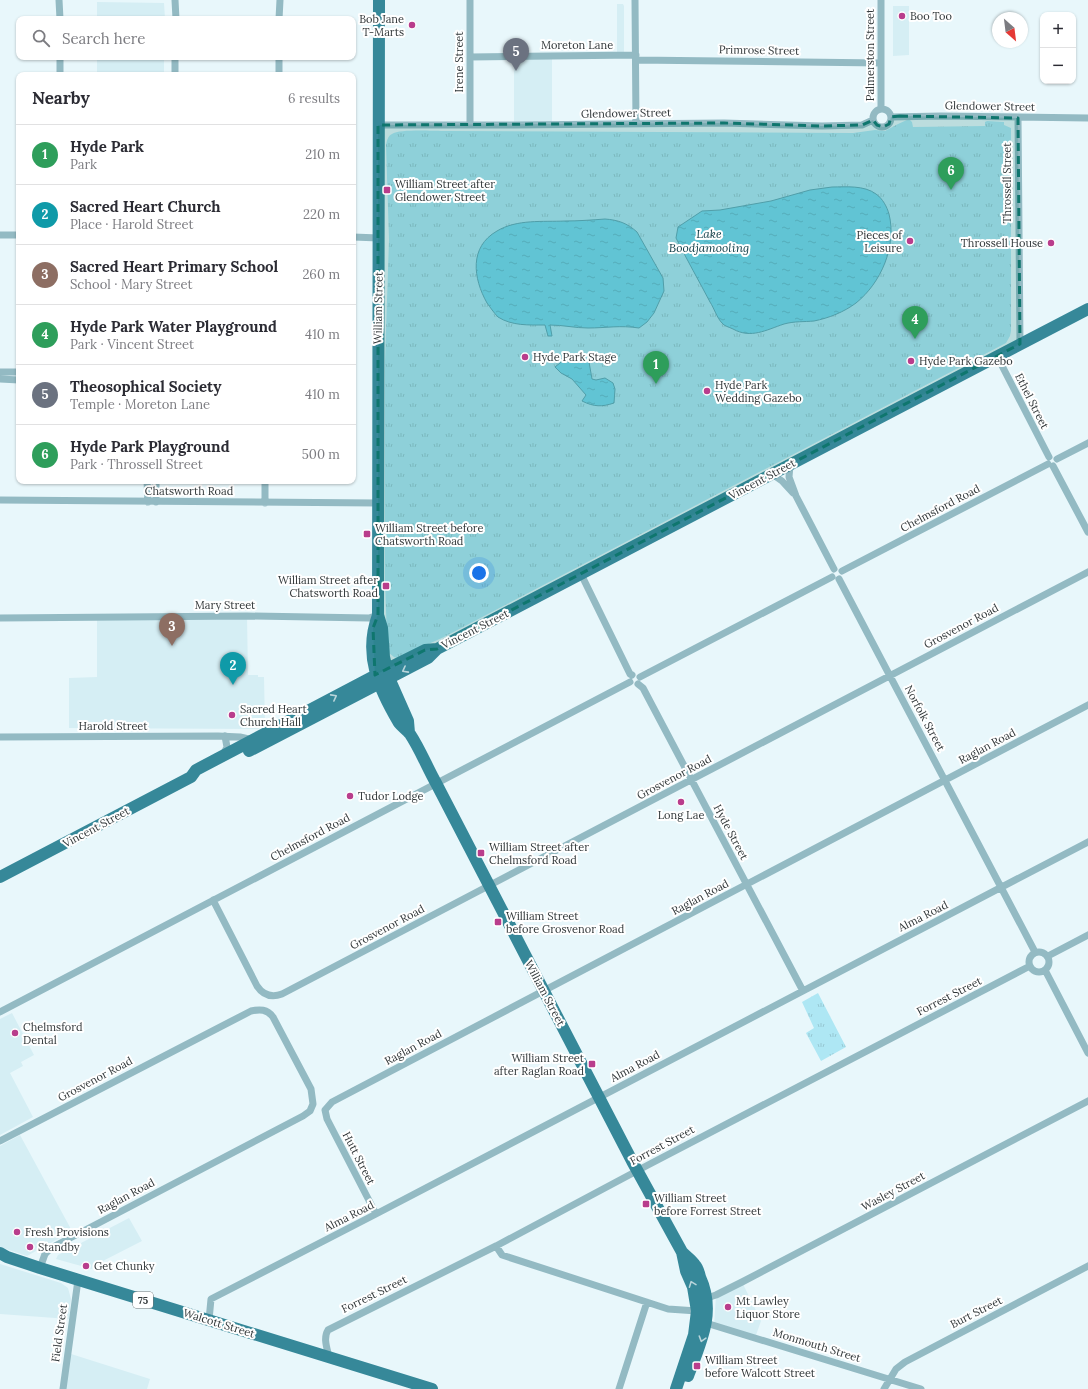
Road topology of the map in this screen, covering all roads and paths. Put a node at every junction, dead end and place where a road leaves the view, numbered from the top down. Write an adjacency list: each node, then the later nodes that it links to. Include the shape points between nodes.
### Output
1 (60, 0): 8 (street)
2 (175, 0): 9 (street)
3 (280, 0): 10 (street)
4 (379, 0): 26 (main road, William Street)
5 (470, 0): 11 (street, Irene Street)
6 (636, 0): 12 (street)
7 (881, 0): 16 (street, Palmerston Street)
8 (60, 16)
9 (176, 16)
10 (280, 16)
11 (470, 57): 12 (street, Moreton Lane); 27 (street, Irene Street)
12 (636, 57): 16 (street, Primrose Street); 25 (street)
13 (60, 60): 17 (street)
14 (175, 60): 18 (street)
15 (279, 60): 19 (street)
16 (881, 63): 20 (street, Palmerston Street)
17 (60, 72)
18 (175, 72)
19 (279, 72)
20 (881, 110): 21 (street, via 887,111); 24 (street, via 875,114)
21 (891, 118): 22 (street, Glendower Street); 24 (street, via 889,124 883,127 877,125)
22 (1018, 118): 23 (street, Glendower Street); 33 (street, Throssell Street)
23 (1088, 118)
24 (874, 120): 25 (street, Glendower Street, via 862,125 822,126)
25 (636, 124): 27 (street, Glendower Street)
26 (378, 125): 27 (street, Glendower Street); 31 (main road, William Street)
27 (470, 125)
28 (0, 235): 29 (street)
29 (16, 235)
30 (356, 237): 31 (street)
31 (379, 238): 51 (main road, William Street)
32 (1088, 309): 33 (main road, Vincent Street)
33 (1020, 344): 34 (main road, Vincent Street)
34 (997, 356): 40 (street, Ethel Street); 41 (main road, Vincent Street)
35 (0, 372): 36 (street)
36 (16, 372)
37 (0, 379): 38 (street)
38 (16, 380)
39 (1088, 443): 40 (street, Chelmsford Road)
40 (1052, 461): 52 (street, Ethel Street); 54 (street, Chelmsford Road)
41 (790, 465): 42 (main road, Vincent Street); 46 (street, via 790,477)
42 (772, 474): 46 (street); 56 (main road, Vincent Street)
43 (147, 484): 48 (street)
44 (156, 484): 49 (street)
45 (265, 484): 50 (street)
46 (796, 496): 53 (street)
47 (0, 500): 48 (street, Chatsworth Road)
48 (148, 502): 49 (street, Chatsworth Road)
49 (156, 502): 50 (street, Chatsworth Road)
50 (265, 503): 51 (street, Chatsworth Road)
51 (377, 503): 59 (main road, William Street)
52 (1088, 532)
53 (834, 569): 54 (street); 57 (street)
54 (842, 571): 58 (street)
55 (1088, 572): 61 (street, Grosvenor Road)
56 (581, 574): 62 (main road, Vincent Street, via 437,649 428,658); 63 (street)
57 (832, 577): 58 (street); 64 (street)
58 (840, 579): 61 (street, Norfolk Street)
59 (378, 615): 60 (street, Mary Street, via 369,618); 62 (main road, William Street, via 373,628 373,664)
60 (0, 618)
61 (890, 676): 71 (street, Grosvenor Road); 72 (street, Norfolk Street)
62 (382, 677): 68 (main road, Vincent Street, one-way to 62); 70 (main road, Vincent Street, via 199,777); 73 (main road, William Street, via 408,721 409,733)
63 (631, 679): 64 (street, via 633,685); 73 (street, Chelmsford Road)
64 (639, 681): 71 (street, Hyde Street)
65 (1088, 705): 72 (street, Raglan Road)
66 (225, 736): 67 (street, Harold Street); 68 (street, Harold Street); 69 (street, via 227,747)
67 (0, 737)
68 (253, 740): 69 (main road, Vincent Street)
69 (223, 756): 70 (main road, Vincent Street, via 196,770)
70 (191, 777): 75 (main road, Vincent Street)
71 (691, 780): 76 (street, Hyde Street); 77 (street, Grosvenor Road)
72 (945, 781): 76 (street, Raglan Road); 78 (street, Norfolk Street)
73 (436, 783): 77 (main road, William Street); 79 (street, Chelmsford Road)
74 (1088, 842): 78 (street, Alma Road)
75 (0, 878)
76 (747, 885): 85 (street, Hyde Street); 86 (street, Raglan Road)
77 (489, 886): 79 (street, Grosvenor Road, via 275,996 261,992 257,986); 86 (main road, William Street)
78 (1001, 888): 81 (street, Norfolk Street); 85 (street, Alma Road)
79 (213, 900): 87 (street, Chelmsford Road)
80 (1088, 935): 82 (street)
81 (1035, 952): 82 (street); 83 (street, via 1029,961)
82 (1048, 956): 84 (street, via 1050,961)
83 (1030, 966): 84 (street, via 1036,971); 94 (street, Forrest Street)
84 (1045, 970): 88 (street)
85 (803, 990): 89 (street, Alma Road)
86 (544, 991): 89 (main road, William Street); 92 (street, Raglan Road, via 332,1102)
87 (0, 1012)
88 (1088, 1053)
89 (600, 1097): 94 (main road, William Street); 95 (street, Alma Road)
90 (1088, 1101): 102 (street, Wasley Street)
91 (313, 1104): 93 (street, Grosvenor Road, via 311,1089 273,1017 265,1010 259,1009); 100 (street, Raglan Road, via 310,1111 303,1116 51,1248 44,1254)
92 (325, 1110): 95 (street, Hutt Street, via 327,1119)
93 (0, 1141)
94 (638, 1170): 96 (street, Forrest Street); 97 (main road, William Street)
95 (376, 1214): 105 (street, Alma Road, via 211,1299)
96 (496, 1246): 103 (street, via 502,1255); 107 (street, Forrest Street, via 328,1330 325,1339)
97 (682, 1252): 102 (main road, William Street, via 695,1265); 104 (main road, William Street, one-way to 97, via 693,1287)
98 (2, 1256): 100 (main road, Walcott Street / 75)
99 (1088, 1266): 108 (street, Burt Street, via 916,1355 896,1369)
100 (40, 1268): 101 (main road, Walcott Street / 75)
101 (78, 1280): 105 (main road, Walcott Street / 75); 109 (street, Field Street)
102 (707, 1298): 106 (main road, William Street)
103 (647, 1302): 104 (street, via 668,1309); 111 (street)
104 (697, 1311): 112 (main road, William Street, via 694,1335)
105 (209, 1320): 107 (main road, Walcott Street / 75)
106 (706, 1323): 108 (street, Monmouth Street); 113 (main road, William Street, one-way to 113)
107 (329, 1357): 110 (main road, Walcott Street / 75)
108 (890, 1379): 114 (street, Burt Street); 115 (street, Monmouth Street)
109 (63, 1389)
110 (432, 1389)
111 (619, 1389)
112 (676, 1389)
113 (684, 1389)
114 (884, 1389)
115 (921, 1389)

